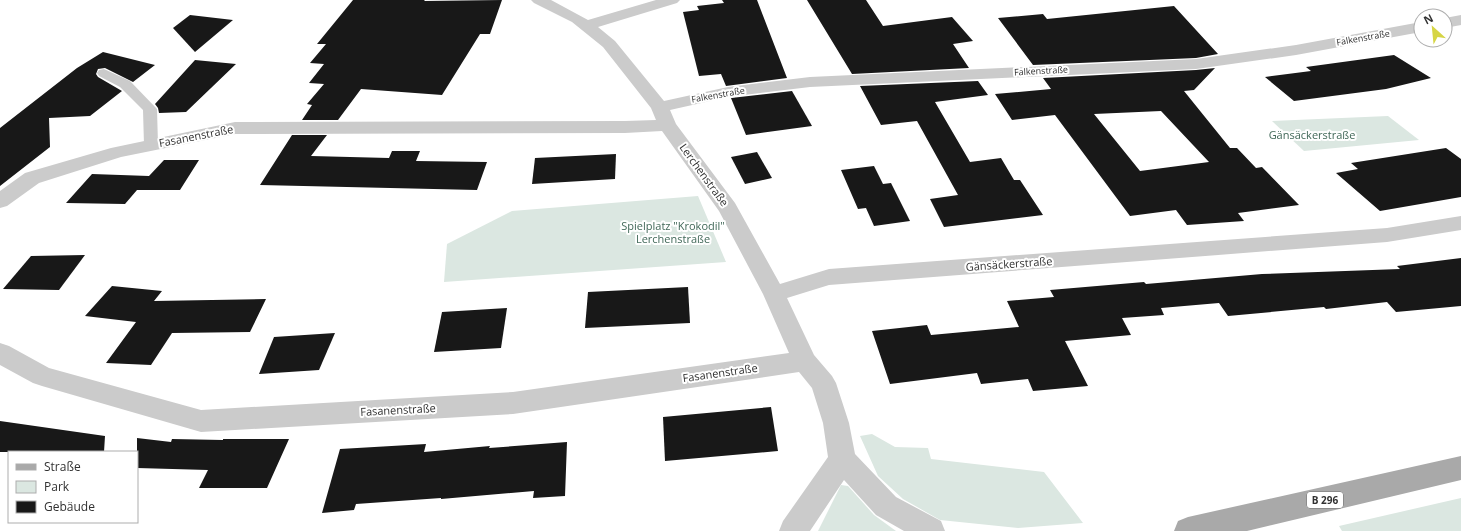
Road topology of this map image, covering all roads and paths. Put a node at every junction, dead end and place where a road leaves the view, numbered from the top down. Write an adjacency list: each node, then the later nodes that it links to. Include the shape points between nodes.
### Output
1 (539, 0): 3 (street, Lerchenstraße)
2 (672, 0): 3 (street)
3 (587, 25): 6 (street, Lerchenstraße, via 609,44)
4 (1413, 28): 6 (street, Falkenstraße, via 1296,50 1196,64 810,82 728,92)
5 (104, 73): 8 (lane, via 125,84 150,109)
6 (660, 106): 7 (street, Lerchenstraße)
7 (667, 125): 8 (street, Fasanenstraße, via 234,128); 11 (street, Lerchenstraße, via 728,208)
8 (151, 145): 9 (street, Fasanenstraße, via 118,152 32,178)
9 (0, 201)
10 (1461, 223): 11 (street, Gänsäckerstraße, via 1387,235 829,277)
11 (774, 294): 13 (street, Lerchenstraße)
12 (0, 353): 13 (street, Fasanenstraße, via 42,376 201,421 513,403)
13 (805, 361): 14 (street, Lerchenstraße, via 823,383 836,423)
14 (842, 458): 16 (street); 17 (street, via 886,506)
15 (1461, 468): 18 (main road, B 296)
16 (793, 531)
17 (931, 531)
18 (1188, 531)

